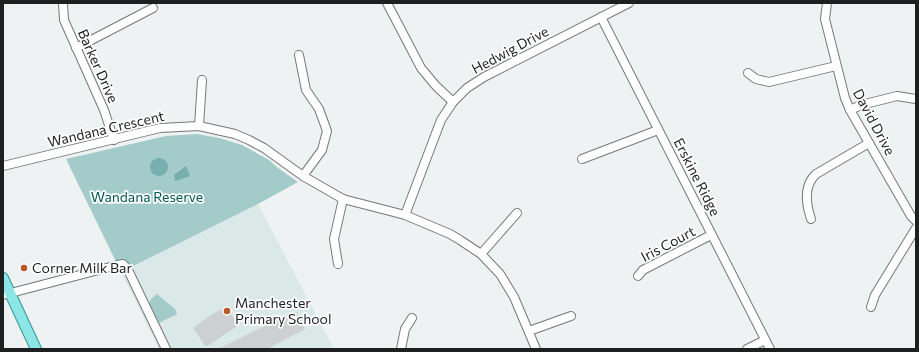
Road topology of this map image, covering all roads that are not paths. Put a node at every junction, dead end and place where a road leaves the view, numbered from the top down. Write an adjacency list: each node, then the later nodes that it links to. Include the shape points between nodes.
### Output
1 (63, 3): 7 (street, Barker Drive, via 64,20)
2 (387, 3): 13 (street, via 421,68)
3 (628, 3): 6 (street, Hedwig Drive)
4 (828, 3): 9 (street, David Drive, via 824,19)
5 (153, 8): 7 (street)
6 (601, 17): 13 (street, Hedwig Drive, via 484,76); 16 (street, Erskine Ridge)
7 (76, 48): 17 (street, Barker Drive, via 104,110)
8 (299, 55): 21 (street, via 306,90 319,109 327,131 322,150)
9 (836, 66): 10 (street, via 769,82 756,79); 14 (street, David Drive, via 844,98)
10 (748, 73)
11 (202, 80): 15 (street)
12 (916, 99): 14 (street, via 897,96)
13 (453, 102): 24 (street, Hedwig Drive, via 434,134)
14 (850, 110): 18 (street, David Drive)
15 (199, 126): 17 (street, Wandana Crescent, via 160,128); 21 (street, Wandana Crescent, via 249,140)
16 (658, 130): 19 (street); 28 (street, Erskine Ridge)
17 (114, 140): 20 (street, Wandana Crescent)
18 (869, 143): 25 (street, via 811,178 807,197); 26 (street, David Drive, via 910,216)
19 (582, 158)
20 (3, 166)
21 (303, 176): 22 (street, Wandana Crescent)
22 (344, 199): 24 (street, Wandana Crescent); 30 (street, via 334,239)
23 (517, 214): 29 (street)
24 (405, 215): 29 (street, Wandana Crescent, via 450,234)
25 (810, 219)
26 (916, 221)
27 (916, 228): 34 (street, via 874,294)
28 (711, 235): 31 (street, Iris Court, via 643,270); 38 (street, Erskine Ridge)
29 (481, 254): 37 (street, Wandana Crescent, via 500,274 514,297)
30 (338, 264)
31 (638, 276)
32 (3, 278): 33 (main road)
33 (6, 294): 39 (main road); 40 (street, via 123,264)
34 (871, 308)
35 (572, 316): 37 (street)
36 (412, 318): 41 (street, via 405,329)
37 (529, 331): 42 (street, Wandana Crescent)
38 (765, 340): 43 (street); 44 (street, Erskine Ridge)
39 (36, 349)
40 (166, 349)
41 (401, 349)
42 (536, 349)
43 (747, 349)
44 (770, 349)

